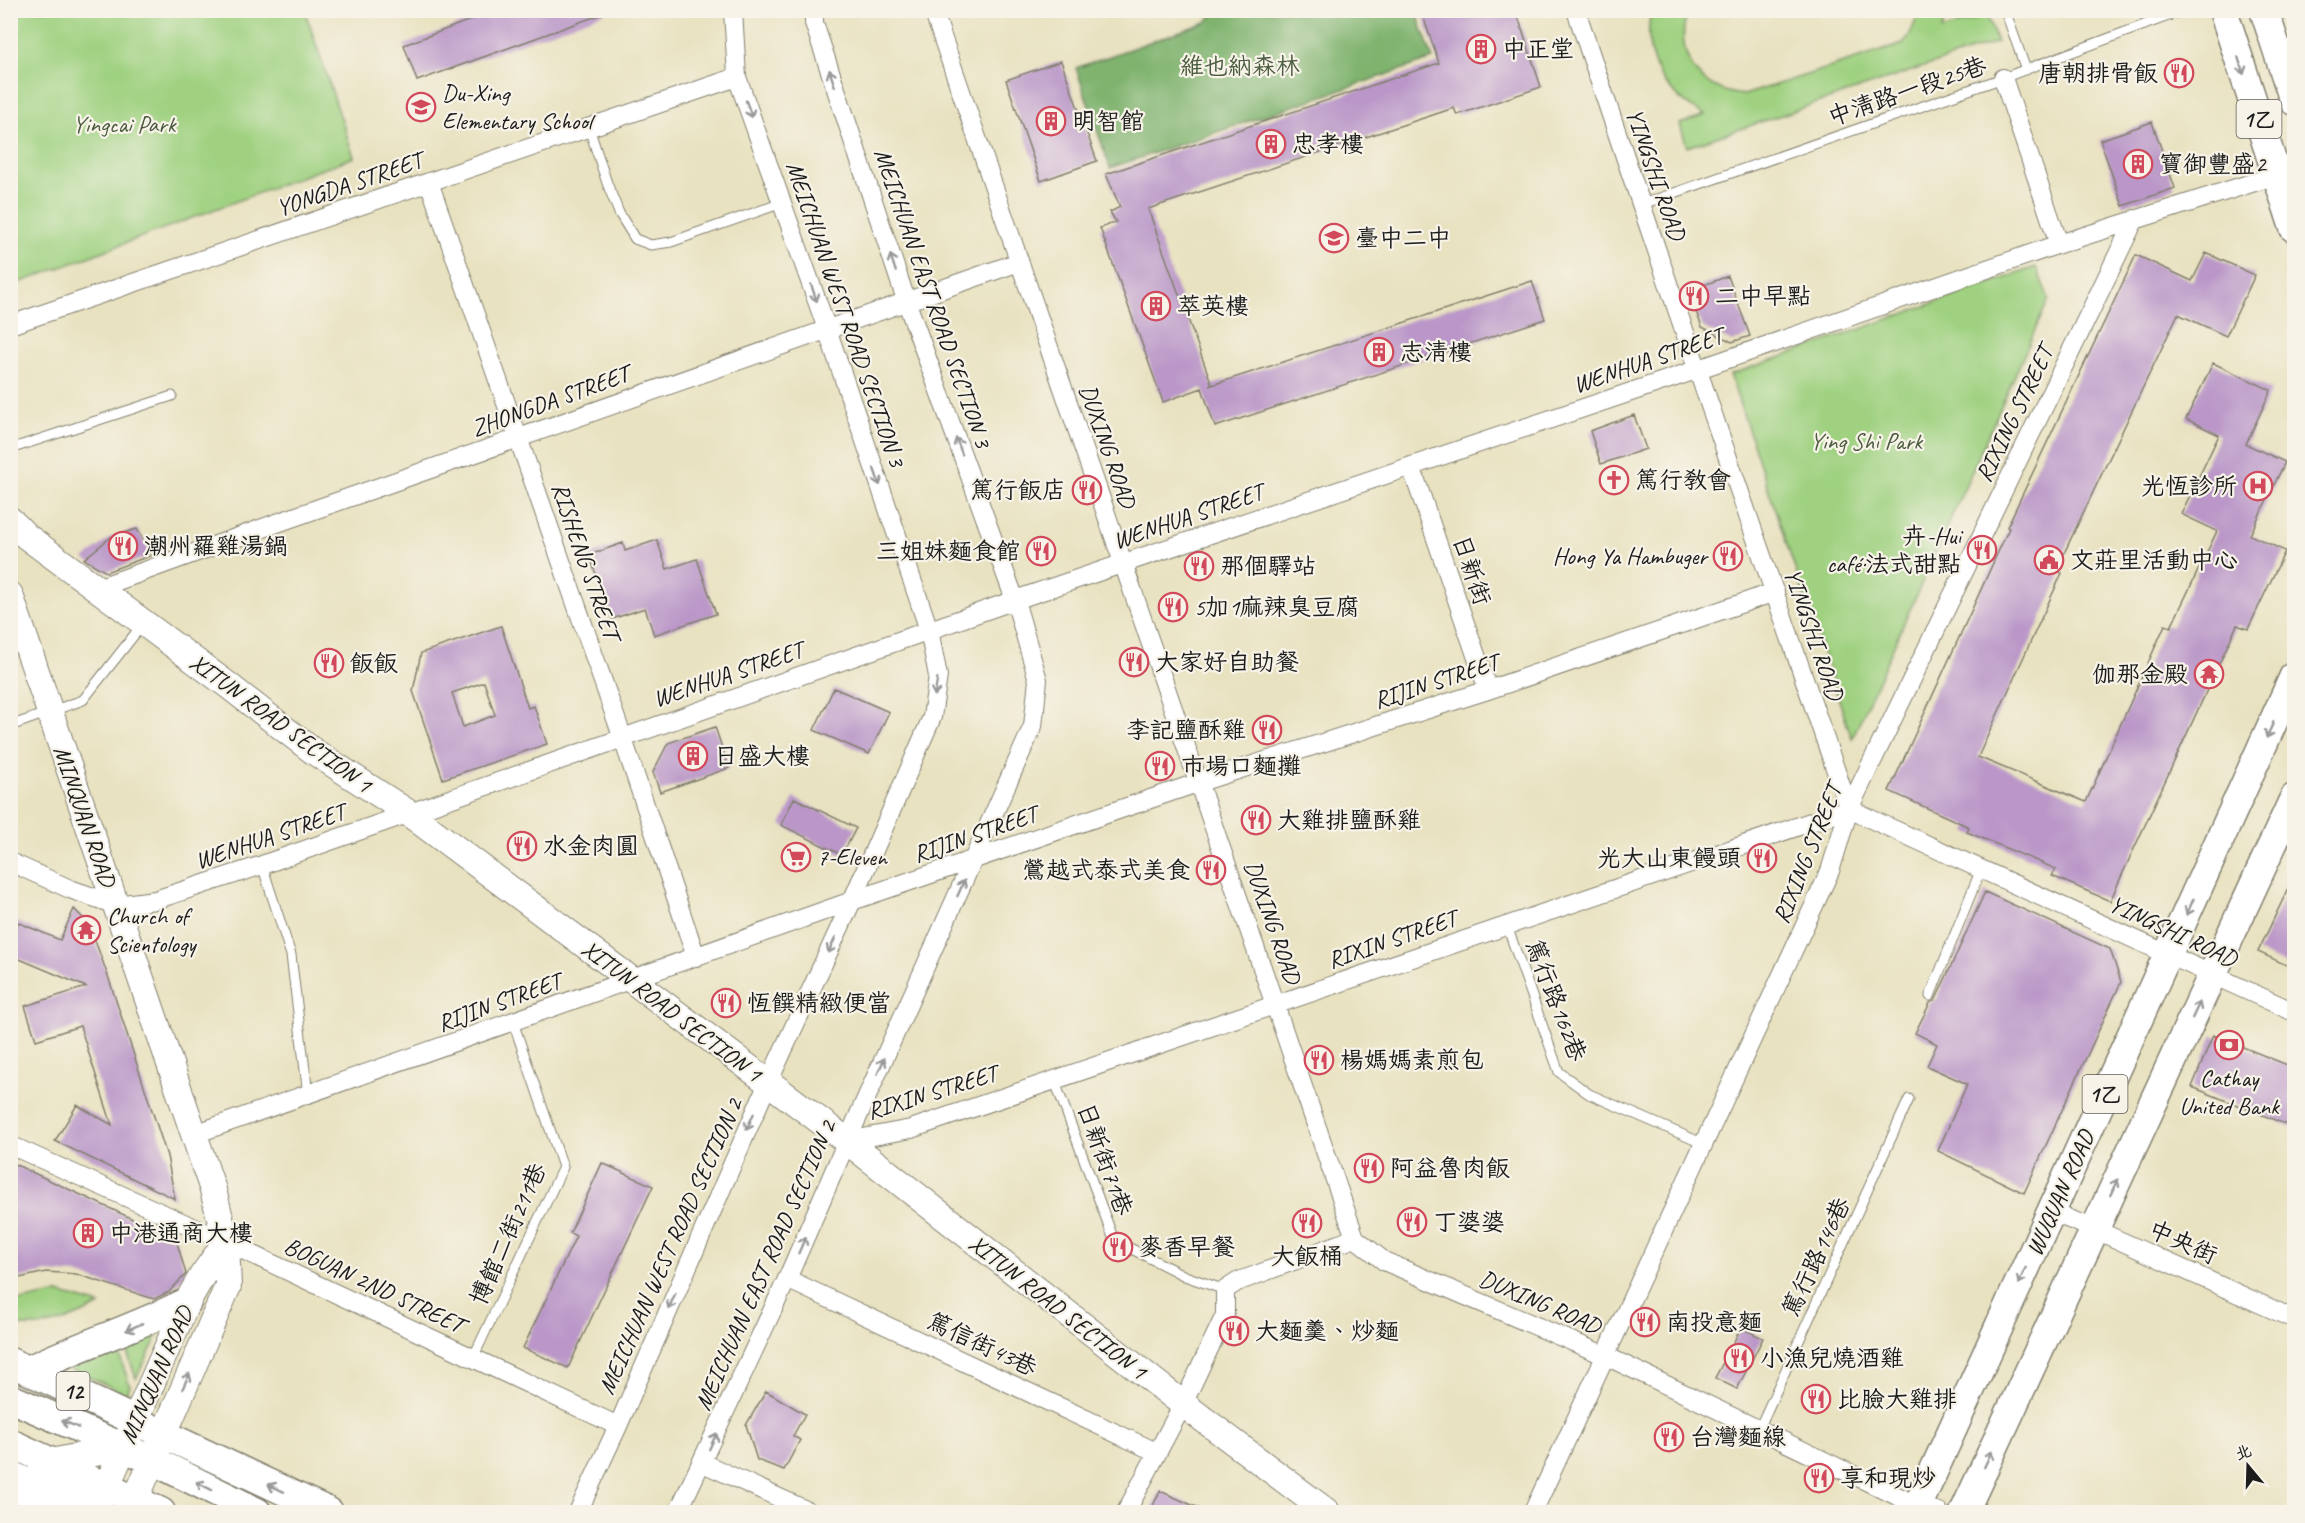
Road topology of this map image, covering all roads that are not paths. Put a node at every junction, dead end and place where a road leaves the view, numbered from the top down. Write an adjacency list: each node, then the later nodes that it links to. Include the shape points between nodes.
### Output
1 (733, 10): 10 (street, MEICHUAN WEST ROAD SECTION 3)
2 (814, 10): 22 (street, MEICHUAN EAST ROAD SECTION 3, one-way to 2, via 813,23)
3 (933, 10): 21 (street, DUXING ROAD)
4 (1576, 10): 17 (street, YINGSHI ROAD)
5 (2005, 10): 9 (lane)
6 (2184, 10): 9 (lane, 中清路一段25巷)
7 (2223, 10): 14 (main road, 1乙, one-way to 14)
8 (2264, 10): 12 (main road, 1乙)
9 (2026, 70): 11 (lane, 中清路一段25巷)
10 (737, 77): 13 (street, YONGDA STREET); 16 (street, MEICHUAN WEST ROAD SECTION 3, one-way to 16)
11 (2003, 78): 17 (lane, 中清路一段25巷); 20 (street)
12 (2295, 101)
13 (589, 128): 15 (street, YONGDA STREET); 16 (lane, via 619,213 635,239 651,245 671,242)
14 (2277, 175): 18 (street, WENHUA STREET); 19 (main road, 1乙)
15 (429, 182): 23 (street, YONGDA STREET); 27 (street, RISHENG STREET)
16 (782, 203): 24 (street, MEICHUAN WEST ROAD SECTION 3, one-way to 24)
17 (1640, 205): 25 (street, YINGSHI ROAD)
18 (2135, 219): 20 (street, WENHUA STREET); 45 (street, RIXING STREET)
19 (2295, 228)
20 (2059, 244): 25 (street, WENHUA STREET)
21 (1019, 262): 22 (street, ZHONGDA STREET); 31 (street, DUXING ROAD)
22 (907, 303): 24 (street, ZHONGDA STREET); 35 (street, MEICHUAN EAST ROAD SECTION 3, one-way to 22)
23 (10, 325)
24 (827, 330): 27 (street, ZHONGDA STREET); 37 (street, MEICHUAN WEST ROAD SECTION 3, one-way to 37)
25 (1699, 369): 29 (street, WENHUA STREET); 33 (street, YINGSHI ROAD)
26 (172, 396): 28 (lane)
27 (518, 439): 32 (street, ZHONGDA STREET); 42 (street, RISHENG STREET)
28 (10, 449)
29 (1411, 465): 31 (street, WENHUA STREET); 39 (street, 日新街)
30 (10, 520): 32 (street, XITUN ROAD SECTION 1)
31 (1123, 564): 35 (street, WENHUA STREET); 43 (street, DUXING ROAD)
32 (98, 588): 36 (street, XITUN ROAD SECTION 1)
33 (1775, 592): 39 (street, RIJIN STREET); 45 (street, YINGSHI ROAD)
34 (10, 595): 40 (street, MINQUAN ROAD)
35 (1015, 600): 37 (street, WENHUA STREET); 47 (street, MEICHUAN EAST ROAD SECTION 2, via 1038,680 1033,726)
36 (143, 623): 40 (lane, via 83,700); 46 (street, XITUN ROAD SECTION 1, via 313,751)
37 (929, 630): 42 (street, WENHUA STREET); 51 (street, MEICHUAN WEST ROAD SECTION 2, one-way to 51, via 938,676 932,717)
38 (2295, 676): 54 (main road, WUQUAN ROAD / 1乙, one-way to 54)
39 (1488, 690): 43 (street, RIJIN STREET)
40 (50, 713): 41 (lane); 52 (street, MINQUAN ROAD)
41 (10, 726)
42 (622, 736): 46 (street, WENHUA STREET); 55 (street, RISHENG STREET)
43 (1200, 782): 47 (street, RIJIN STREET); 59 (street, DUXING ROAD)
44 (2295, 798): 56 (main road, WUQUAN ROAD / 1乙)
45 (1849, 809): 50 (street, YINGSHI ROAD); 53 (street, RIXIN STREET); 69 (street, RIXING STREET, via 1830,872)
46 (407, 812): 49 (street, WENHUA STREET); 57 (street, XITUN ROAD SECTION 1)
47 (974, 860): 51 (street, RIJIN STREET); 67 (street, MEICHUAN EAST ROAD SECTION 2, one-way to 47)
48 (10, 862): 52 (street, via 70,890)
49 (262, 865): 52 (street, WENHUA STREET, via 155,900); 64 (lane, via 291,955)
50 (1981, 869): 54 (street, YINGSHI ROAD); 58 (lane)
51 (852, 901): 55 (street, RIJIN STREET); 63 (street, MEICHUAN WEST ROAD SECTION 2, one-way to 63)
52 (116, 905): 66 (street, MINQUAN ROAD)
53 (1508, 926): 59 (street, RIXIN STREET); 69 (lane, 篤行路162巷, via 1559,1072 1589,1094)
54 (2168, 955): 56 (street, YINGSHI ROAD); 70 (main road, WUQUAN ROAD / 1乙)
55 (696, 957): 57 (street, RIJIN STREET)
56 (2212, 975): 60 (street, YINGSHI ROAD); 71 (main road, WUQUAN ROAD / 1乙, one-way to 56)
57 (630, 981): 61 (street, RIJIN STREET); 63 (street, XITUN ROAD SECTION 1)
58 (1929, 996)
59 (1276, 1004): 62 (street, RIXIN STREET); 72 (street, DUXING ROAD)
60 (2295, 1012)
61 (513, 1022): 64 (street, RIJIN STREET); 79 (lane, 博館二街211巷, via 562,1167)
62 (1054, 1079): 67 (street, RIXIN STREET, via 911,1129); 75 (lane, 日新街71巷, via 1114,1240 1185,1276)
63 (768, 1083): 67 (street, XITUN ROAD SECTION 1); 84 (street, MEICHUAN WEST ROAD SECTION 2, one-way to 84)
64 (308, 1095): 66 (street, RIJIN STREET)
65 (1909, 1099): 85 (lane, 篤行路146巷)
66 (195, 1134): 73 (street, MINQUAN ROAD)
67 (847, 1141): 74 (street, MEICHUAN EAST ROAD SECTION 2, one-way to 67); 82 (street, XITUN ROAD SECTION 1)
68 (10, 1144): 73 (street, BOGUAN 2ND STREET)
69 (1704, 1144): 78 (street, RIXING STREET)
70 (2051, 1212): 71 (street, 中央街); 98 (main road, WUQUAN ROAD / 1乙, one-way to 98)
71 (2094, 1229): 77 (street, 中央街); 108 (main road, WUQUAN ROAD / 1乙, one-way to 71)
72 (1355, 1238): 75 (street); 78 (street, DUXING ROAD, via 1384,1261)
73 (226, 1242): 76 (street, MINQUAN ROAD); 79 (street, BOGUAN 2ND STREET); 88 (street, MINQUAN ROAD, one-way to 73, via 228,1286)
74 (787, 1279): 89 (street, 篤信街43巷); 91 (street, MEICHUAN EAST ROAD SECTION 2, one-way to 74)
75 (1225, 1290): 82 (street, via 1225,1315)
76 (187, 1302): 80 (main road, one-way to 80, via 122,1332); 83 (street, MINQUAN ROAD)
77 (2295, 1319)
78 (1606, 1356): 85 (street, DUXING ROAD); 107 (street, RIXING STREET)
79 (473, 1358): 84 (street, BOGUAN 2ND STREET)
80 (19, 1366): 83 (main road, 12)
81 (10, 1398): 87 (main road, 12, one-way to 81)
82 (1183, 1404): 89 (street); 106 (street, XITUN ROAD SECTION 1)
83 (135, 1420): 87 (street, MINQUAN ROAD); 88 (main road, 12)
84 (618, 1426): 102 (street, MEICHUAN WEST ROAD SECTION 2)
85 (1758, 1431): 98 (street, DUXING ROAD)
86 (10, 1443): 90 (main road)
87 (124, 1447): 88 (main road, 12); 90 (street); 96 (street, MINQUAN ROAD)
88 (157, 1448): 97 (street, MINQUAN ROAD); 100 (main road, 12, one-way to 88); 101 (main road, one-way to 88)
89 (1156, 1452): 105 (street)
90 (51, 1462): 92 (street); 96 (main road)
91 (703, 1463): 103 (street, MEICHUAN EAST ROAD SECTION 2); 104 (street)
92 (10, 1470)
93 (10, 1475): 94 (main road)
94 (50, 1493): 95 (street); 96 (main road)
95 (10, 1497)
96 (97, 1506): 97 (main road)
97 (133, 1506): 99 (main road)
98 (1924, 1510)
99 (161, 1512)
100 (257, 1512)
101 (329, 1512)
102 (578, 1512)
103 (678, 1512)
104 (810, 1512)
105 (1126, 1512)
106 (1326, 1512)
107 (1533, 1512)
108 (1964, 1512)

